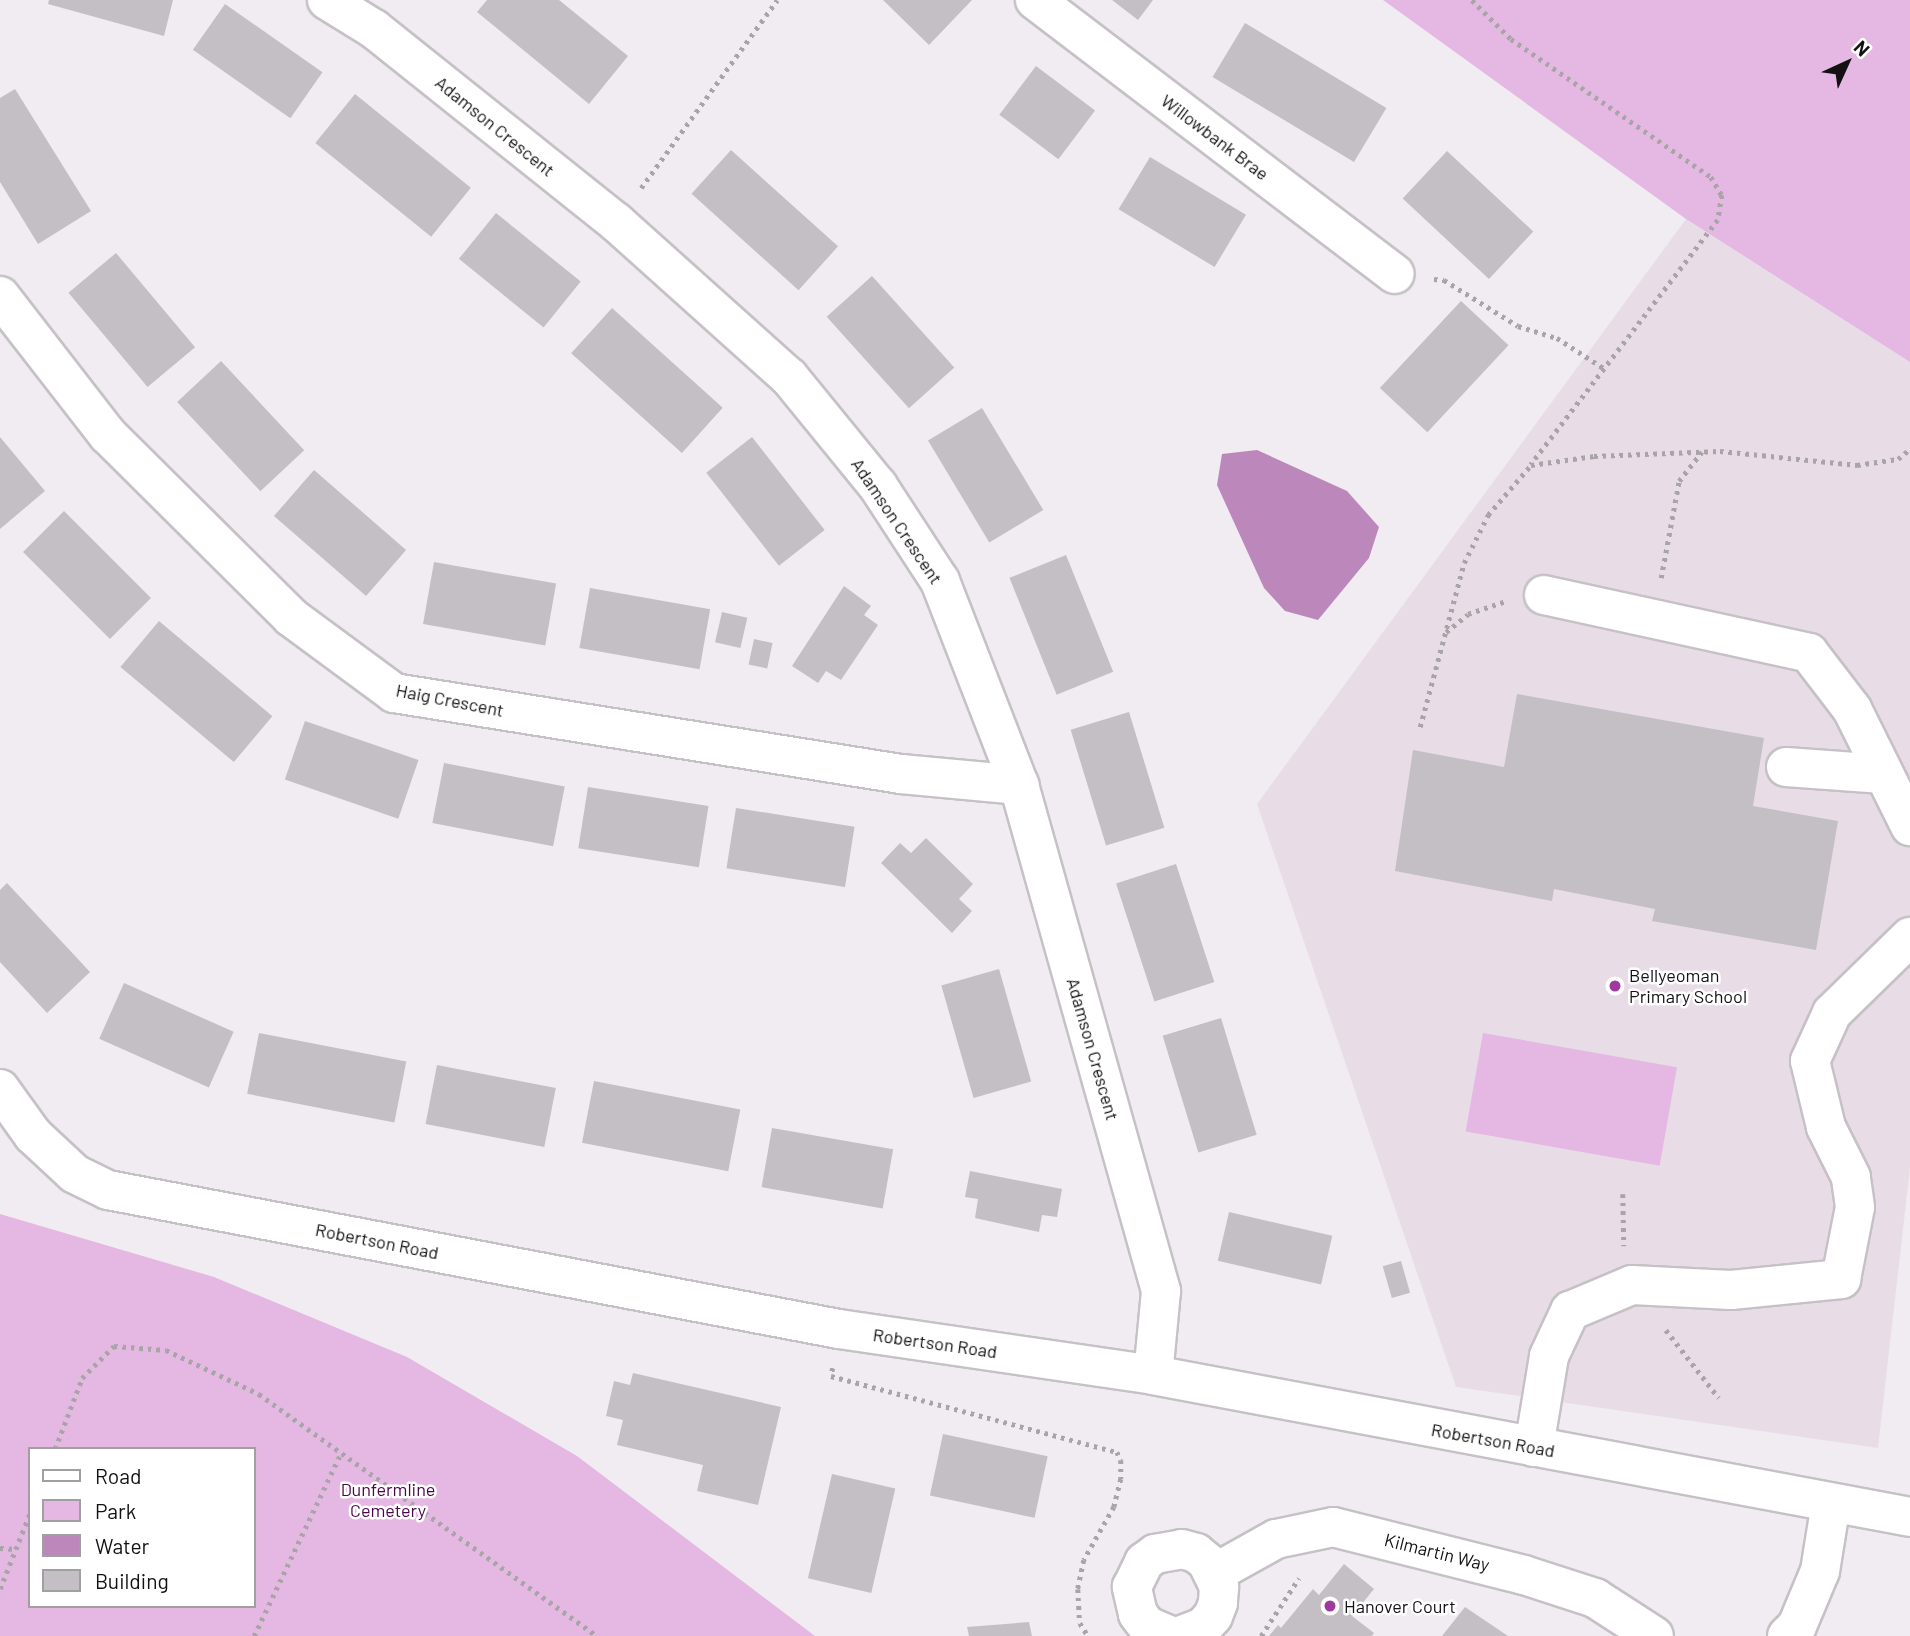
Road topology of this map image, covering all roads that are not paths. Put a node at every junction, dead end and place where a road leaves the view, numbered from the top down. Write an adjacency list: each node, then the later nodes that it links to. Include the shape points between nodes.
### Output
1 (327, 0): 8 (street, Adamson Crescent, via 374,29 616,222 789,377 878,486 940,581)
2 (1035, 0): 3 (street, Willowbank Brae)
3 (1395, 274)
4 (0, 296): 8 (street, Haig Crescent, via 108,435 291,617 394,693 901,774)
5 (1544, 595): 7 (street, via 1809,653 1852,709)
6 (1786, 767): 7 (street)
7 (1883, 774): 9 (street)
8 (1019, 785): 12 (street, Adamson Crescent, via 1161,1291)
9 (1910, 826)
10 (1910, 937): 13 (street, via 1832,1013 1810,1061 1826,1127 1851,1177 1854,1197 1841,1279 1731,1290 1628,1271 1570,1311 1549,1356)
11 (0, 1090): 12 (street, Robertson Road, via 33,1135 75,1174 108,1190 839,1329)
12 (1153, 1376): 13 (street, Robertson Road)
13 (1534, 1447): 14 (street, Robertson Road)
14 (1831, 1503): 15 (street, Robertson Road); 20 (street, via 1820,1571 1797,1626)
15 (1910, 1517)
16 (1215, 1573): 17 (street, via 1196,1553 1182,1549 1168,1549 1144,1562 1132,1587 1135,1608 1147,1626); 18 (street, via 1219,1587 1213,1616 1203,1627); 19 (street, Kilmartin Way, via 1276,1539 1333,1527 1524,1575 1595,1598)
17 (1171, 1636)
18 (1180, 1636)
19 (1654, 1636)
20 (1787, 1636)

